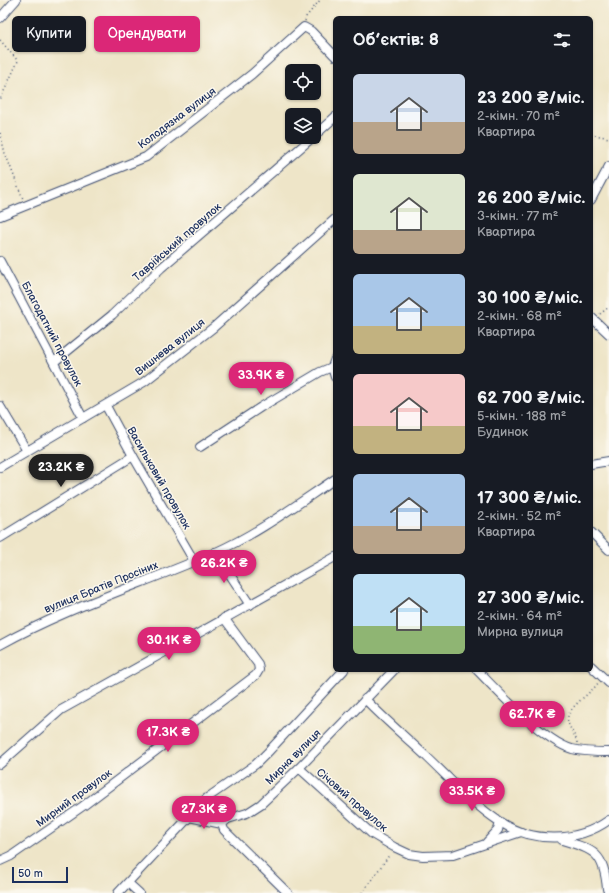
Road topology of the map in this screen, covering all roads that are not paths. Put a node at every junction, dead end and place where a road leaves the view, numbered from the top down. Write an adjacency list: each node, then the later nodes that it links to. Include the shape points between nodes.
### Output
1 (16, 0): 2 (street)
2 (0, 18)
3 (333, 54): 9 (street, Колодязна вулиця, via 304,27 252,74 152,153)
4 (333, 119): 5 (street, Таврійський провулок)
5 (321, 129)
6 (304, 144): 14 (street, Таврійський провулок, via 161,268 112,315)
7 (609, 166): 8 (street)
8 (593, 196)
9 (0, 216)
10 (333, 221): 18 (street, Вишнева вулиця, via 214,327 144,382)
11 (0, 261): 14 (street, Благодатний провулок)
12 (593, 321): 13 (street)
13 (609, 334)
14 (54, 362): 19 (street, Благодатний провулок)
15 (332, 367): 16 (street); 20 (street)
16 (333, 370)
17 (0, 406): 21 (street)
18 (106, 406): 19 (street, Вишнева вулиця); 22 (street, Васильковий провулок)
19 (83, 418): 21 (street, Вишнева вулиця)
20 (200, 447)
21 (27, 451): 25 (street, Вишнева вулиця)
22 (133, 456): 28 (street); 32 (street, Васильковий провулок)
23 (609, 461): 24 (street)
24 (593, 464)
25 (0, 467)
26 (333, 480): 30 (street, вулиця Братів Просіних, via 257,530)
27 (593, 534): 29 (street)
28 (0, 538)
29 (609, 550)
30 (215, 552): 32 (street, вулиця Братів Просіних); 33 (street)
31 (333, 558): 33 (street)
32 (194, 561): 35 (street, вулиця Братів Просіних, via 36,625)
33 (250, 605): 34 (street)
34 (224, 618): 43 (street, via 61,710); 52 (street, Мирний провулок, via 258,664 259,670 256,675 83,806)
35 (0, 645)
36 (593, 668): 40 (street)
37 (342, 672): 45 (street, Мирна вулиця, via 256,764 207,798)
38 (392, 672): 41 (street, Мирна вулиця)
39 (479, 672): 42 (street, via 552,739 576,750)
40 (609, 683)
41 (365, 699): 44 (street, Мирна вулиця); 47 (street, via 454,783)
42 (609, 752)
43 (0, 764)
44 (299, 768): 48 (street, Мирна вулиця, via 261,804); 51 (street, Січовий провулок, via 372,834 395,848 410,854 439,856 453,855)
45 (189, 817): 48 (street); 53 (street, Мирна вулиця)
46 (609, 820): 50 (street, via 577,836)
47 (500, 822): 49 (street); 51 (street, Січовий провулок, via 492,839)
48 (222, 824): 57 (street, via 224,830)
49 (521, 832): 50 (street); 51 (street, Січовий провулок)
50 (559, 839): 54 (street, via 584,846 599,858 605,870)
51 (484, 844)
52 (0, 861)
53 (128, 883): 55 (street, Мирна вулиця); 56 (street)
54 (605, 890)
55 (118, 893)
56 (139, 893)
57 (288, 893)

